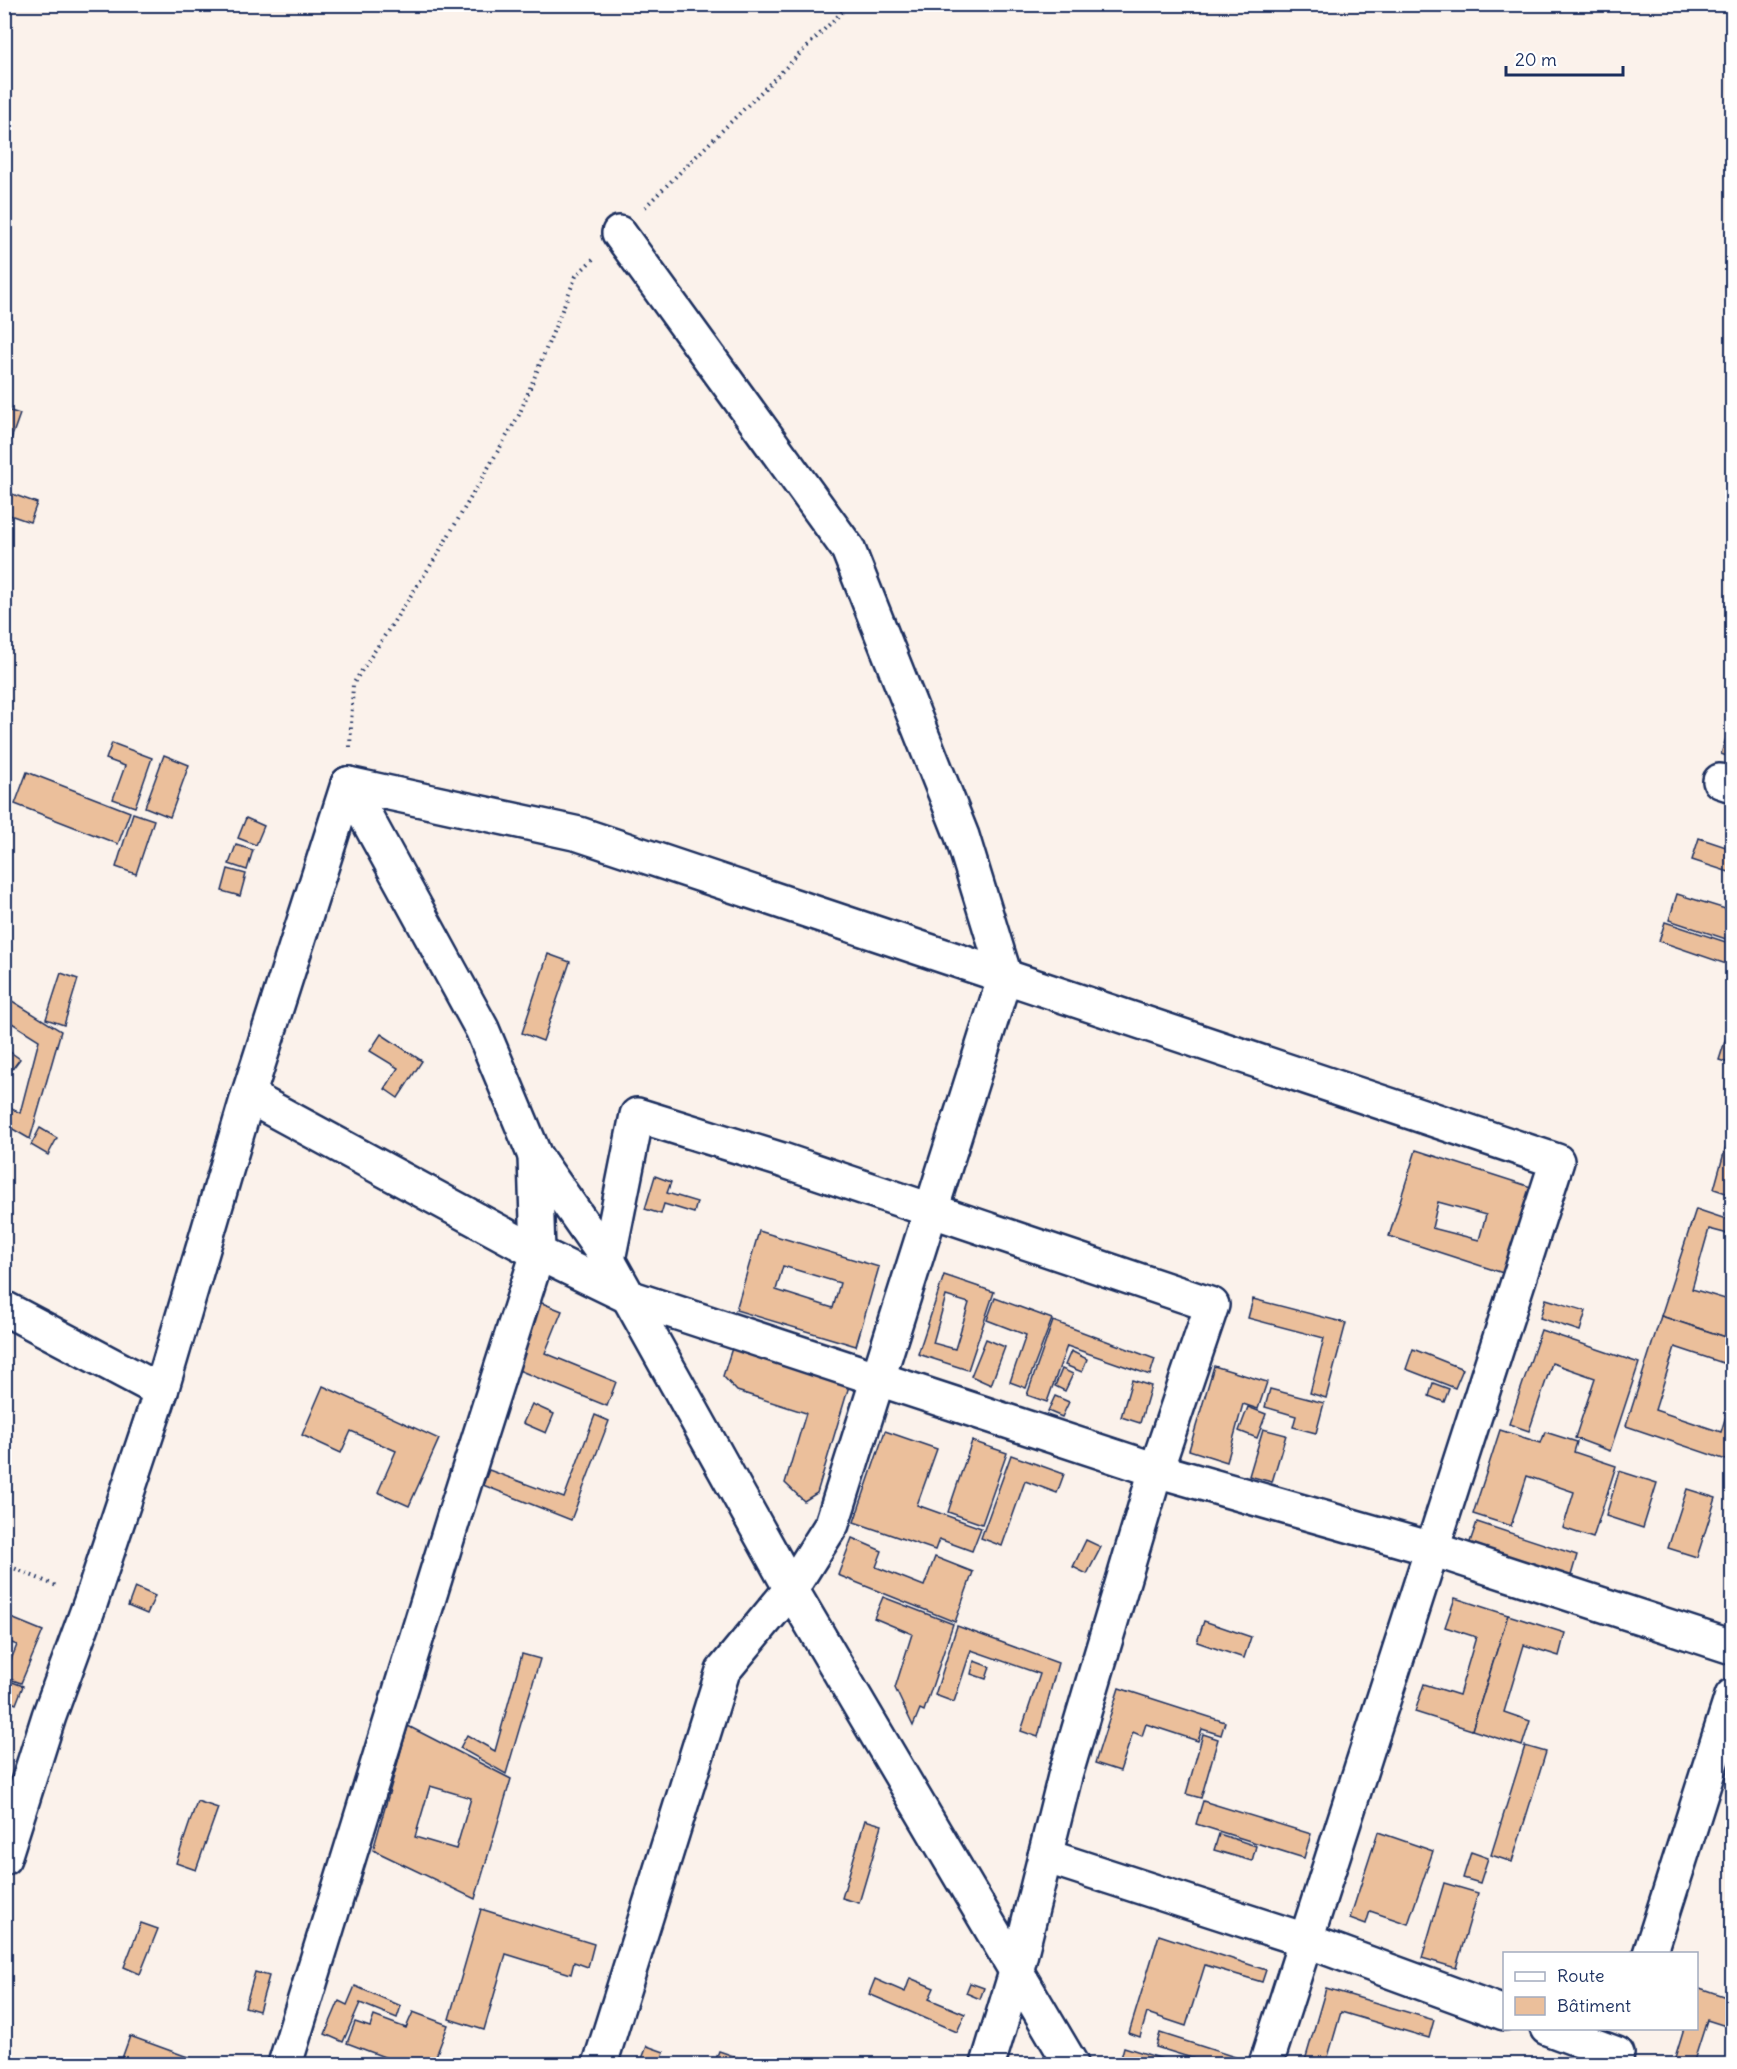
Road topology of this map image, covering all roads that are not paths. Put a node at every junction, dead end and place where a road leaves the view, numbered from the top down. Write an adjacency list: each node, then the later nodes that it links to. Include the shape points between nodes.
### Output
1 (620, 232): 3 (street, via 848,549 962,836)
2 (348, 784): 3 (street, via 579,834); 4 (street); 5 (street, via 482,1029)
3 (1005, 976): 6 (street); 14 (street, via 1557,1161)
4 (248, 1096): 7 (street); 12 (street)
5 (535, 1156): 7 (street); 8 (street)
6 (931, 1212): 8 (street, via 637,1115); 11 (street); 13 (street, via 1212,1305)
7 (538, 1253): 9 (street); 26 (street)
8 (608, 1260): 9 (street)
9 (629, 1297): 11 (street); 15 (street)
10 (4, 1308): 12 (street)
11 (878, 1380): 13 (street); 15 (street, via 832,1524)
12 (162, 1391): 19 (street)
13 (1156, 1470): 14 (street); 18 (street)
14 (1432, 1549): 16 (street); 20 (street)
15 (791, 1589): 22 (street); 27 (street, via 723,1671)
16 (1732, 1647)
17 (1732, 1696): 21 (street)
18 (1045, 1856): 20 (street); 22 (street)
19 (4, 1858)
20 (1305, 1940): 23 (street); 30 (street)
21 (1650, 1952)
22 (1017, 1969): 28 (street); 29 (street)
23 (1503, 2013)
24 (1554, 2030): 25 (street)
25 (1619, 2049)
26 (285, 2064)
27 (600, 2064)
28 (988, 2064)
29 (1071, 2064)
30 (1266, 2064)

